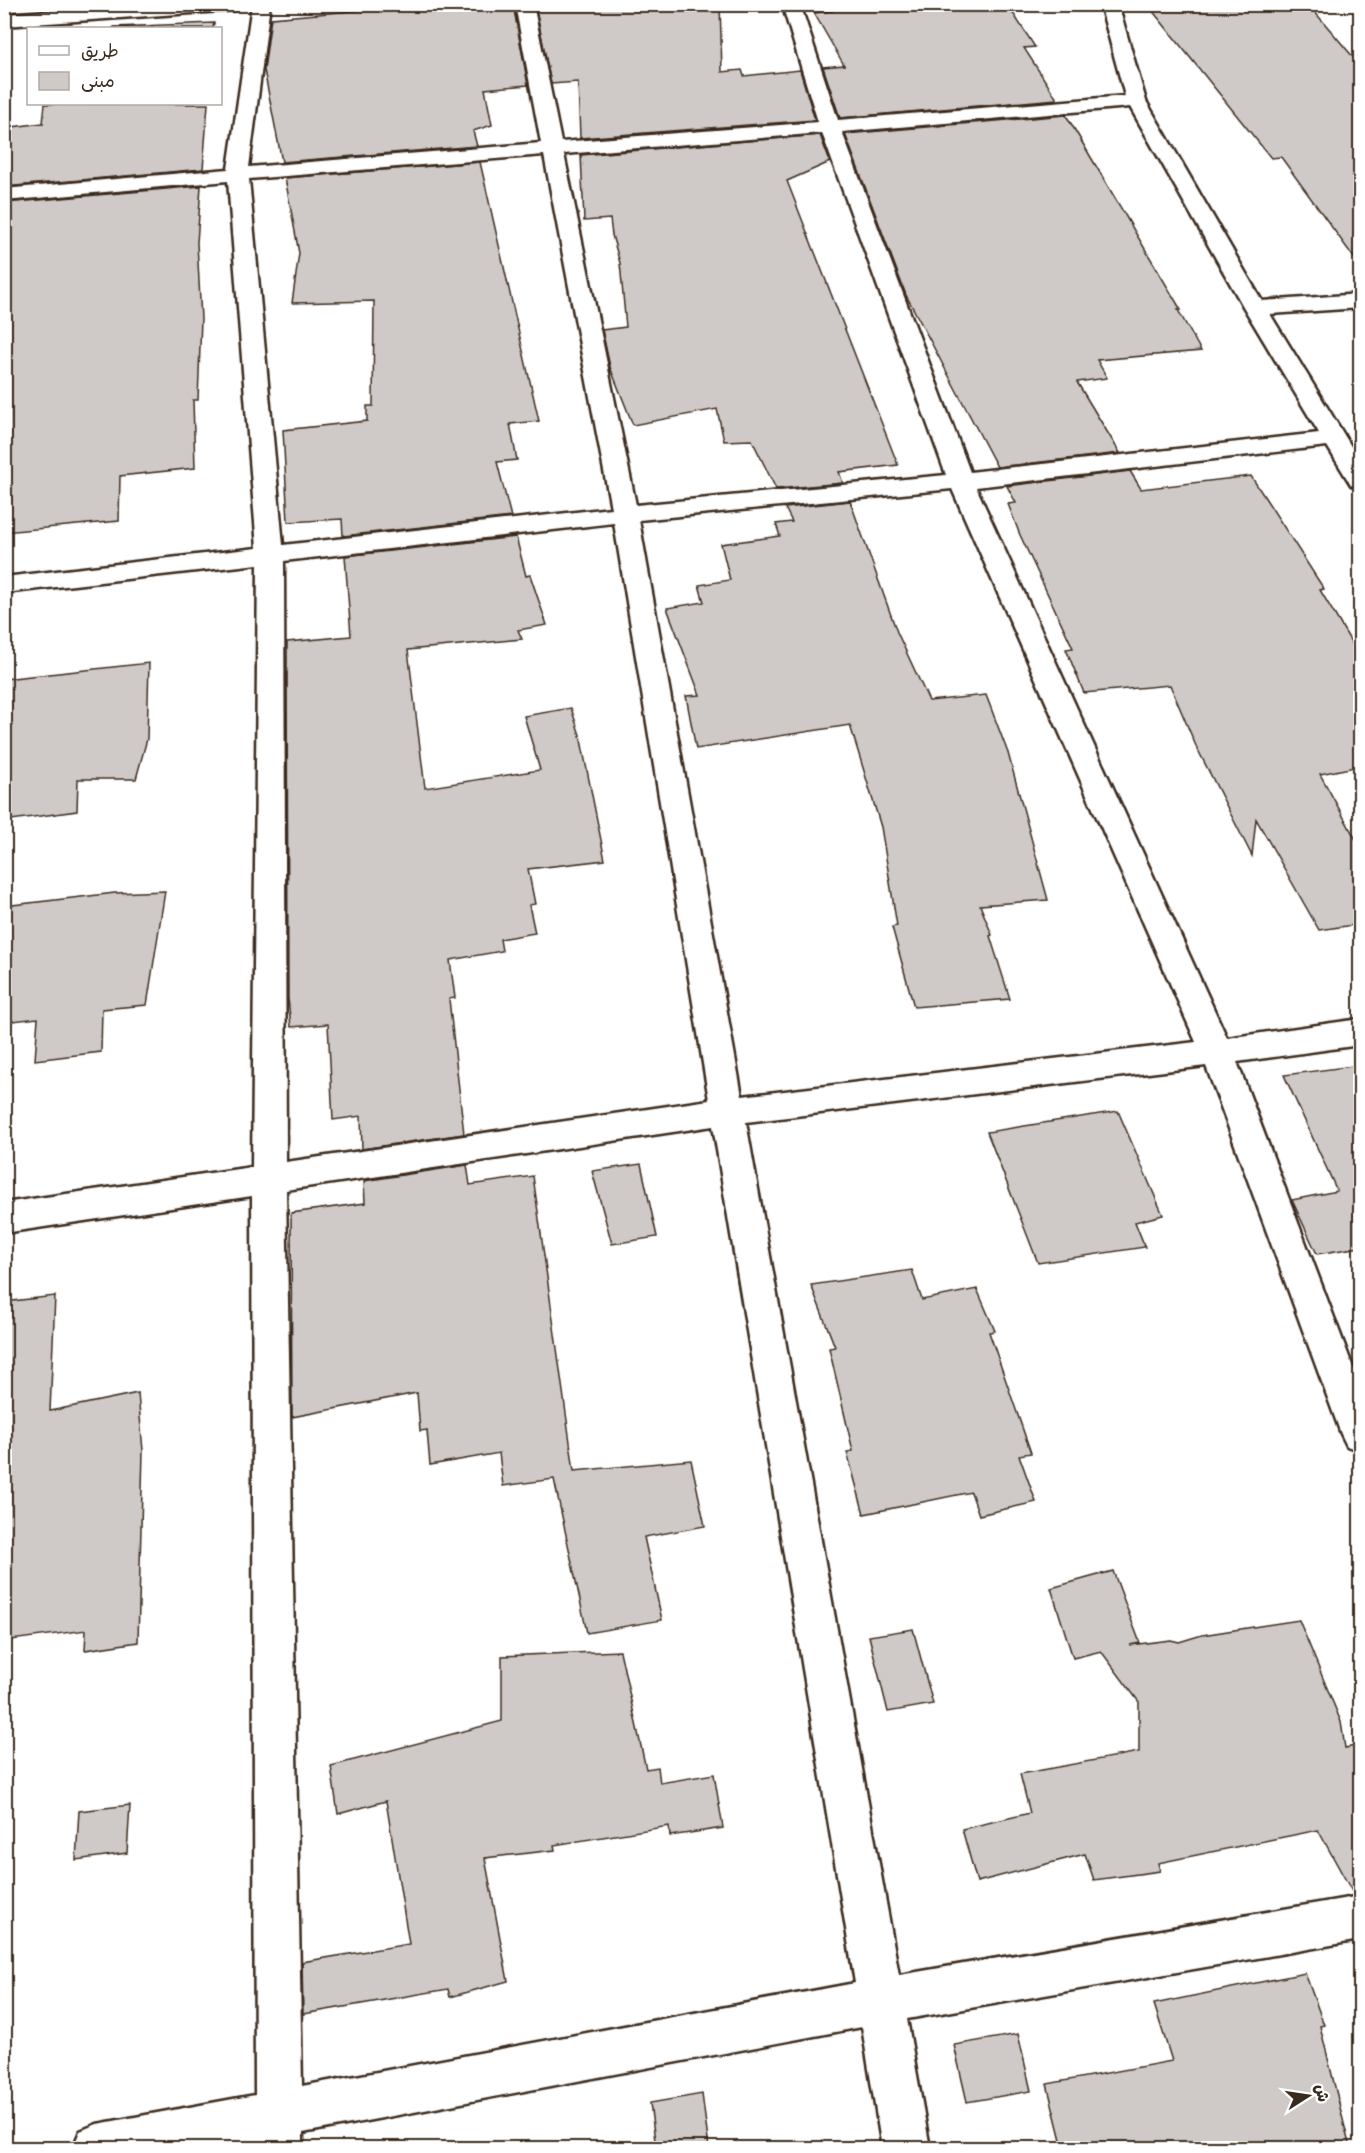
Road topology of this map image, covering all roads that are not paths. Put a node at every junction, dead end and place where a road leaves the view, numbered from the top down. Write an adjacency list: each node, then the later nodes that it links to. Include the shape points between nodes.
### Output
1 (236, 4): 6 (street)
2 (261, 4): 10 (street)
3 (524, 4): 9 (street)
4 (791, 4): 8 (street)
5 (1109, 4): 7 (street)
6 (4, 20)
7 (1137, 101): 8 (street); 13 (street)
8 (830, 128): 9 (street); 16 (street)
9 (553, 150): 10 (street); 17 (street)
10 (238, 172): 11 (street); 18 (street)
11 (4, 195)
12 (1360, 301): 13 (street)
13 (1255, 308): 14 (street)
14 (1336, 438): 15 (street); 16 (street)
15 (1360, 480)
16 (961, 481): 17 (street); 21 (street)
17 (625, 514): 18 (street); 22 (street)
18 (271, 555): 19 (street); 23 (street)
19 (4, 585)
20 (1360, 1032): 21 (street)
21 (1217, 1052): 22 (street); 25 (street)
22 (726, 1111): 23 (street); 27 (street)
23 (268, 1180): 24 (street); 28 (street)
24 (4, 1218)
25 (1360, 1434)
26 (1360, 1918): 27 (street)
27 (882, 2001): 28 (street); 30 (street)
28 (279, 2131): 29 (street)
29 (97, 2148)
30 (906, 2148)

